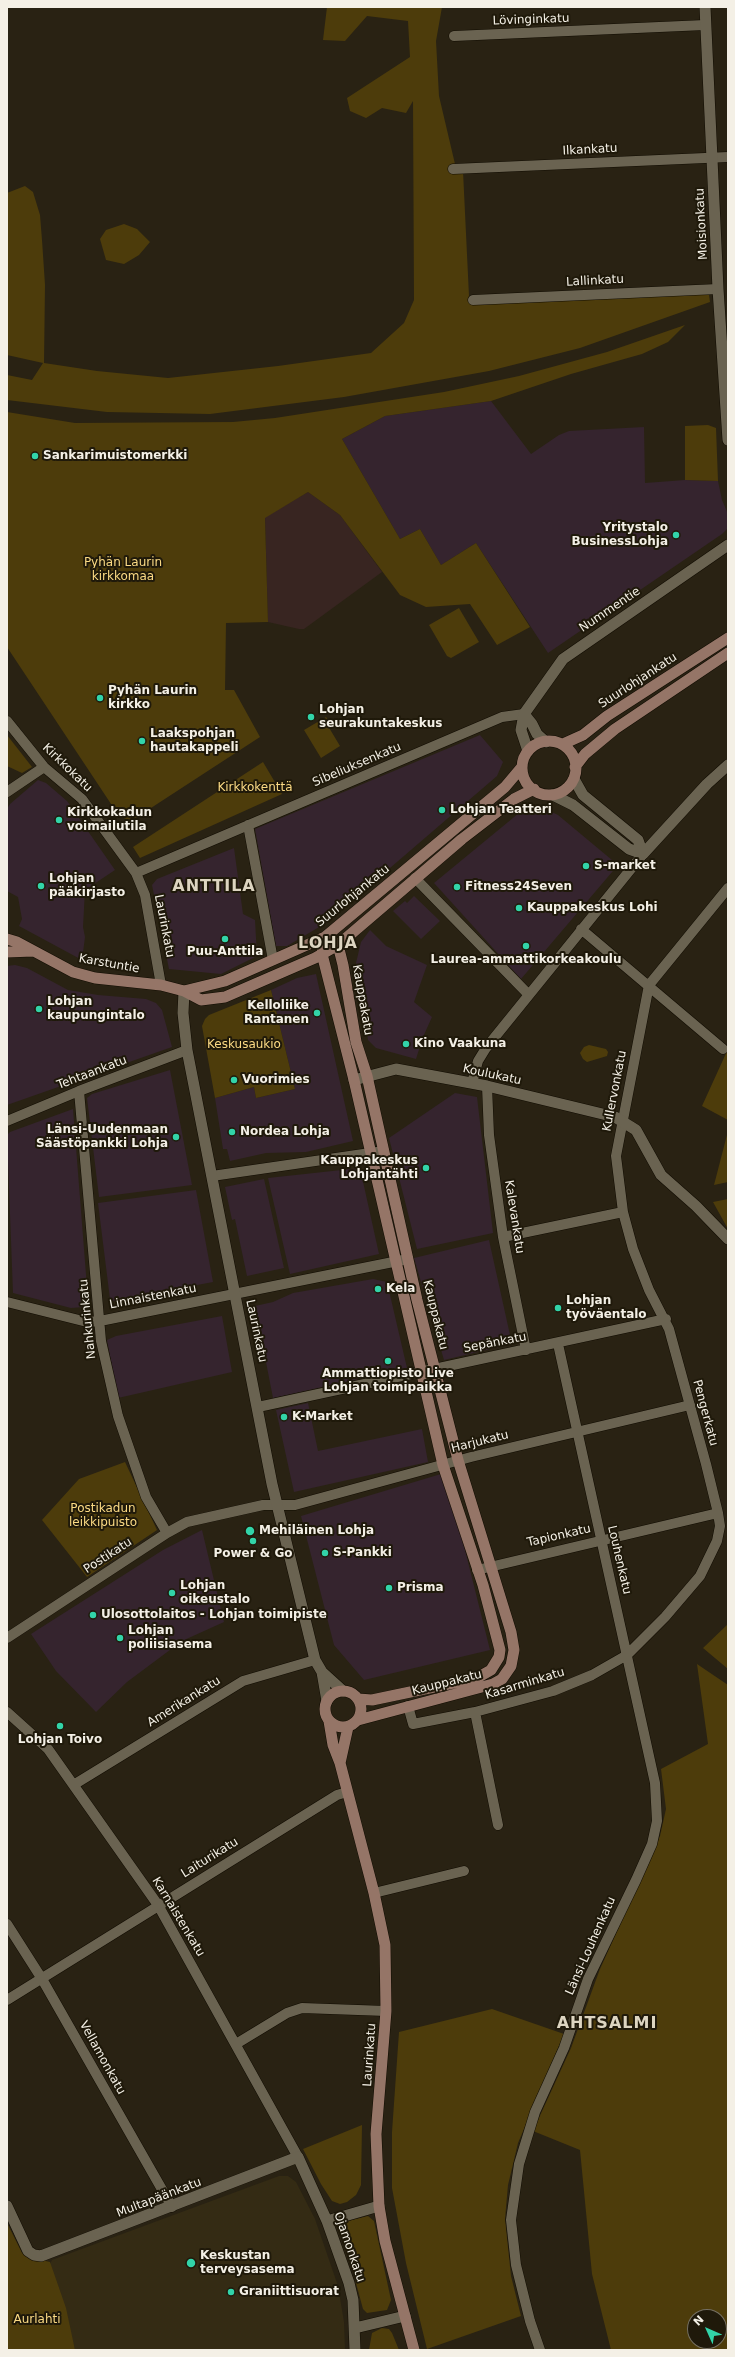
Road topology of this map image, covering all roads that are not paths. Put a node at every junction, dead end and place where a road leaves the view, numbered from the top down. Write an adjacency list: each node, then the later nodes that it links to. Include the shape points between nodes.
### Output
1 (705, 7): 2 (street, Moisionkatu)
2 (705, 25): 3 (street, Lövinginkatu); 5 (street, Moisionkatu)
3 (454, 36)
4 (728, 157): 5 (street, Ilkankatu)
5 (712, 158): 6 (street, Ilkankatu); 7 (street, Moisionkatu)
6 (453, 169)
7 (718, 289): 8 (street, Lallinkatu); 9 (street, Moisionkatu)
8 (473, 300)
9 (728, 440)
10 (728, 545): 13 (street, Nummentie, via 563,659)
11 (728, 638): 16 (main road, Suurlohjankatu, via 582,735)
12 (728, 653): 20 (main road, via 615,729 585,754)
13 (524, 714): 15 (street, via 537,734); 17 (street, via 521,730); 26 (street, Sibeliuksenkatu, via 502,717)
14 (7, 721): 19 (street, Kirkkokatu)
15 (546, 742): 16 (main road); 17 (main road)
16 (563, 744): 20 (main road, via 571,753)
17 (528, 751): 21 (main road)
18 (728, 765): 27 (street, via 707,784)
19 (44, 767): 24 (street); 28 (street, Kirkkokatu, via 82,800)
20 (575, 767): 22 (main road)
21 (521, 768): 23 (main road); 32 (main road, Suurlohjankatu, via 505,787)
22 (574, 779): 25 (main road, via 565,791); 27 (street, via 583,795 638,840)
23 (534, 789): 25 (main road, via 542,794); 29 (main road, Suurlohjankatu, via 505,805)
24 (7, 792)
25 (553, 795): 27 (street, via 573,805 629,849)
26 (248, 825): 28 (street, Sibeliuksenkatu); 38 (street)
27 (643, 854): 31 (street)
28 (136, 873): 39 (street, Laurinkatu, via 145,895)
29 (414, 878): 34 (main road, Suurlohjankatu); 42 (street)
30 (728, 888): 40 (street, Kullervonkatu)
31 (581, 929): 40 (street); 42 (street)
32 (325, 937): 34 (main road); 37 (main road, Kauppakatu); 38 (main road, Suurlohjankatu)
33 (7, 939): 35 (main road, Karstuntie)
34 (338, 945): 37 (main road, Suurlohjankatu); 45 (main road, Kauppakatu, via 356,1042)
35 (33, 951): 36 (main road, Karstuntie); 39 (main road, Karstuntie, via 73,972 95,978)
36 (7, 952)
37 (322, 954): 41 (main road, Suurlohjankatu, via 225,997 201,1000); 46 (main road, Kauppakatu)
38 (273, 960): 41 (main road, Suurlohjankatu, via 225,982)
39 (161, 985): 41 (main road, Karstuntie)
40 (649, 985): 43 (street); 50 (street, Kullervonkatu)
41 (184, 991): 44 (street, Laurinkatu, via 183,1013)
42 (528, 994): 47 (street, via 482,1054 474,1071)
43 (723, 1049)
44 (188, 1050): 49 (street, Tehtaankatu); 54 (street, Laurinkatu)
45 (367, 1076): 46 (street, Koulukatu); 47 (street, Koulukatu, via 396,1069); 52 (main road, Kauppakatu)
46 (354, 1080): 53 (main road, Kauppakatu)
47 (472, 1083): 48 (street, Koulukatu)
48 (487, 1086): 50 (street, Koulukatu); 56 (street, Kalevankatu, via 489,1135)
49 (79, 1091): 51 (street, Tehtaankatu); 63 (street, Nahkurinkatu)
50 (623, 1120): 55 (street, Kullervonkatu, via 616,1156); 57 (street, via 641,1136 661,1175)
51 (7, 1121)
52 (384, 1151): 53 (street); 58 (main road, Kauppakatu)
53 (370, 1153): 54 (street); 59 (main road, Kauppakatu)
54 (212, 1176): 60 (street, Laurinkatu)
55 (623, 1212): 56 (street); 62 (street, Kullervonkatu, via 649,1290)
56 (503, 1237): 65 (street, Kalevankatu)
57 (728, 1239)
58 (408, 1259): 59 (street, Linnaistenkatu); 66 (main road, Kauppakatu)
59 (395, 1262): 60 (street, Linnaistenkatu); 67 (main road, Kauppakatu)
60 (234, 1294): 63 (street, Linnaistenkatu); 69 (street, Laurinkatu)
61 (7, 1302): 63 (street, Linnaistenkatu, via 87,1322)
62 (666, 1319): 64 (street, Sepänkatu); 68 (street, Pengerkatu)
63 (100, 1321): 75 (street, Nahkurinkatu, via 101,1341 118,1416 146,1497)
64 (558, 1344): 65 (street, Sepänkatu); 70 (street, Louhenkatu)
65 (526, 1350): 66 (street, Sepänkatu)
66 (435, 1369): 67 (street, Sepänkatu); 71 (main road, Kauppakatu)
67 (421, 1372): 69 (street, Sepänkatu); 72 (main road, Kauppakatu)
68 (690, 1405): 70 (street, Harjukatu); 74 (street, Pengerkatu)
69 (258, 1407): 73 (street, Laurinkatu)
70 (576, 1433): 71 (street, Harjukatu); 76 (street, Louhenkatu)
71 (458, 1460): 72 (street, Harjukatu); 77 (main road, Kauppakatu)
72 (443, 1465): 73 (street, Harjukatu, via 295,1505); 78 (main road, Kauppakatu)
73 (277, 1504): 75 (street, Postikatu, via 187,1522); 81 (street, Laurinkatu)
74 (718, 1513): 76 (street, Tapionkatu); 80 (street, Kasarminkatu, via 720,1526 717,1541 700,1576)
75 (167, 1533): 79 (street, Postikatu)
76 (602, 1540): 77 (street, Tapionkatu); 80 (street, Louhenkatu)
77 (492, 1566): 78 (street, Tapionkatu); 86 (main road, Kauppakatu, via 511,1632 514,1650 511,1666 502,1679 484,1688)
78 (477, 1570): 84 (main road, Kauppakatu, via 498,1634 499,1657 491,1670 477,1678 455,1683 372,1700)
79 (7, 1638)
80 (627, 1655): 88 (street, Kasarminkatu, via 592,1675 553,1691); 93 (street, Louhenkatu)
81 (315, 1660): 82 (street, Laurinkatu); 94 (street, Amerikankatu, via 243,1682)
82 (322, 1672): 83 (street, Laurinkatu); 85 (street, Laurinkatu)
83 (343, 1691): 84 (main road, via 354,1694); 85 (main road, via 334,1694)
84 (358, 1699): 90 (main road, via 362,1709)
85 (327, 1701): 89 (main road, via 325,1711)
86 (408, 1706): 88 (street, Kasarminkatu, via 413,1724); 90 (main road, Kauppakatu)
87 (7, 1712): 94 (street, Karnaistenkatu, via 48,1749)
88 (475, 1712): 96 (street)
89 (329, 1720): 91 (main road, via 337,1727); 92 (main road, Laurinkatu, via 333,1745)
90 (358, 1720): 91 (main road)
91 (348, 1727): 92 (main road, Laurinkatu)
92 (340, 1763): 95 (main road, Laurinkatu)
93 (655, 1783): 114 (street, Länsi-Louhenkatu, via 657,1821 652,1844 588,1979 564,2048 529,2126 516,2177 511,2220 516,2265)
94 (75, 1784): 99 (street, Karnaistenkatu)
95 (347, 1792): 98 (main road, Laurinkatu); 99 (street, Laiturikatu, via 337,1795)
96 (498, 1825)
97 (464, 1871): 98 (street)
98 (374, 1893): 103 (main road, Laurinkatu, via 385,1945)
99 (158, 1905): 101 (street, Laiturikatu); 104 (street, Karnaistenkatu)
100 (7, 1924): 101 (street, Vellamonkatu)
101 (42, 1979): 102 (street, Laiturikatu); 108 (street, Vellamonkatu)
102 (7, 2000)
103 (386, 2011): 104 (street, via 302,2008 288,2013); 107 (main road, Laurinkatu, via 376,2134)
104 (236, 2044): 105 (street, Karnaistenkatu)
105 (298, 2157): 108 (street, Multapäänkatu); 109 (street, Ojamonkatu)
106 (7, 2206): 108 (street, Multapäänkatu, via 28,2252 41,2256)
107 (379, 2206): 109 (street); 110 (main road, Laurinkatu)
108 (172, 2207)
109 (327, 2221): 111 (street, Ojamonkatu, via 349,2282)
110 (405, 2316): 111 (street); 113 (main road, Laurinkatu)
111 (355, 2328): 112 (street, Ojamonkatu)
112 (355, 2350)
113 (414, 2350)
114 (540, 2350)

